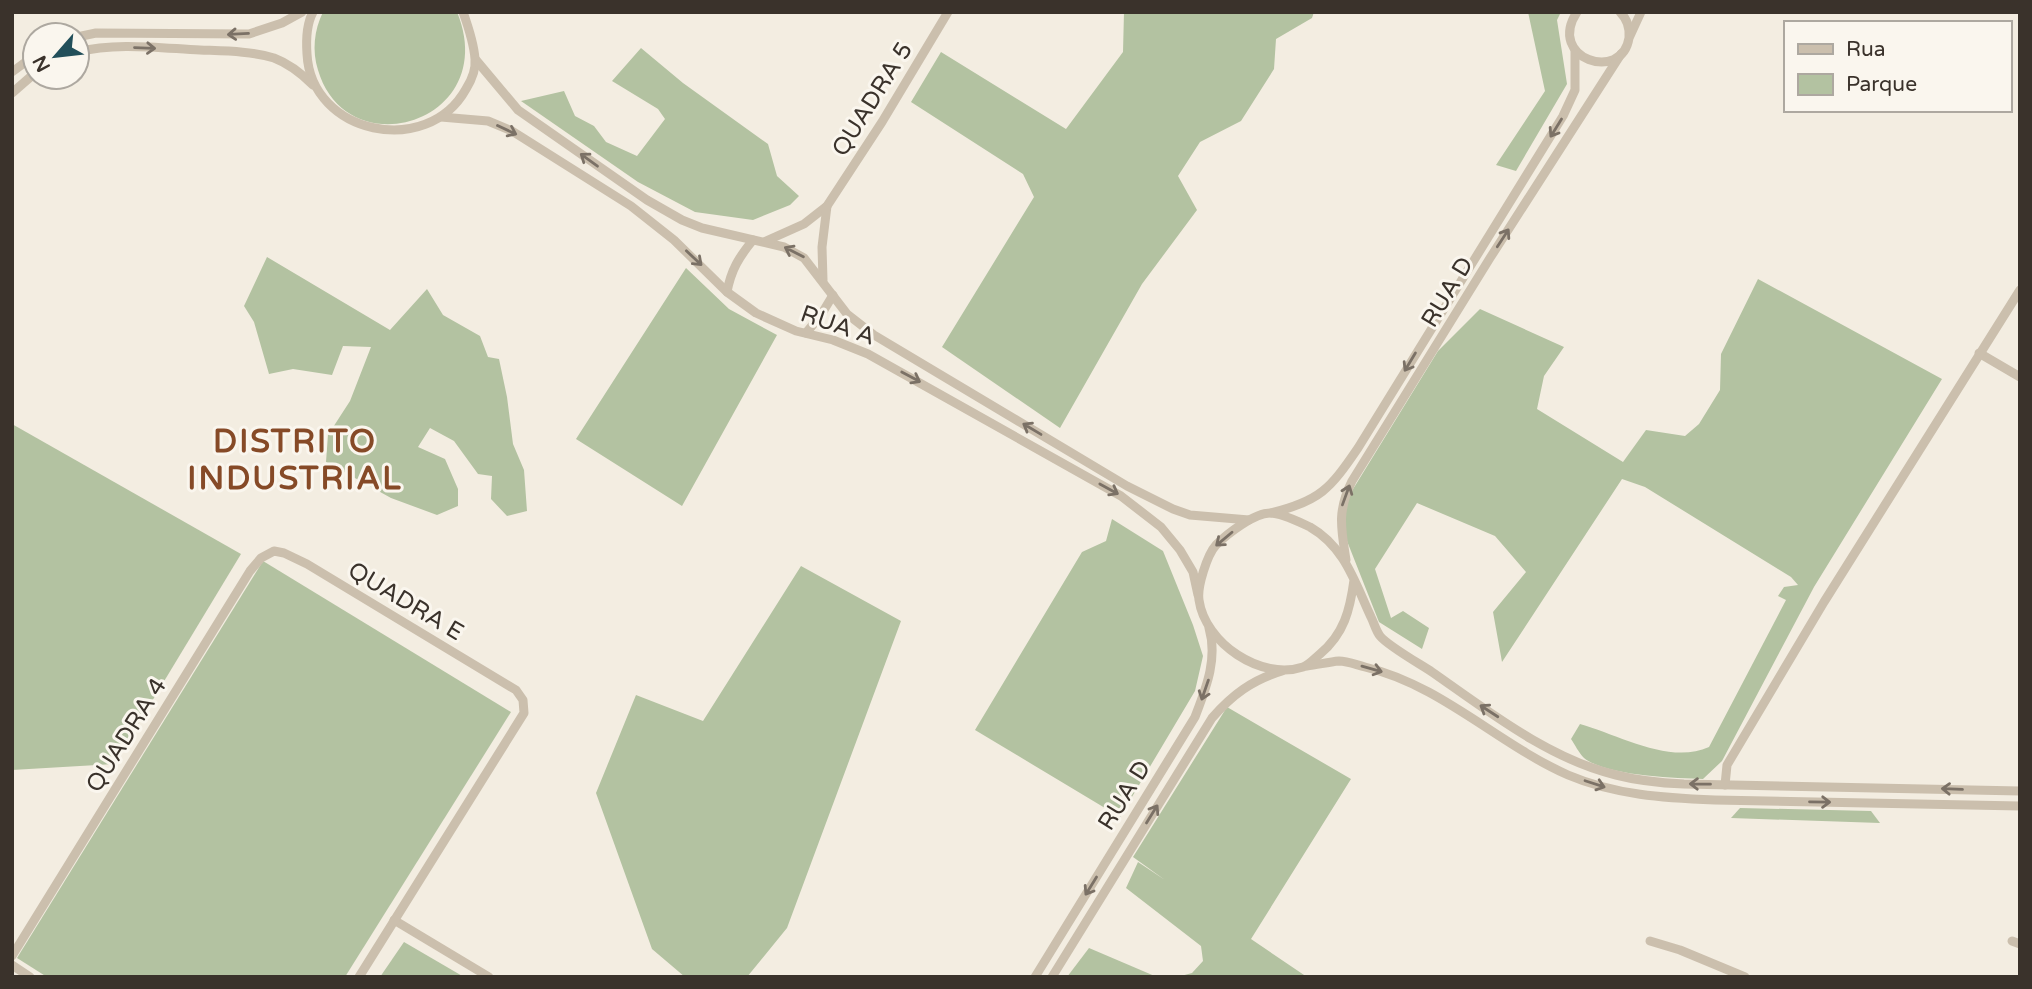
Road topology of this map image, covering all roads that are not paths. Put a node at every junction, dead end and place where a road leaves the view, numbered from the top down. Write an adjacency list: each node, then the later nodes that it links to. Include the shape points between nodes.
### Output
1 (302, 12): 8 (street, one-way to 8, via 249,34)
2 (313, 12): 14 (street, via 306,39)
3 (463, 12): 13 (street)
4 (948, 12): 16 (street, QUADRA 5)
5 (1577, 12): 11 (street, RUA D, via 1569,30)
6 (1620, 12): 9 (street)
7 (1641, 12): 9 (street)
8 (91, 34)
9 (1629, 38): 12 (street, RUA D)
10 (91, 49): 14 (street, one-way to 14, via 235,52 274,58 298,70)
11 (1575, 50): 12 (street, via 1592,62); 19 (street, RUA D, one-way to 19, via 1575,90 1563,116)
12 (1621, 54): 20 (street, RUA D, one-way to 12)
13 (476, 60): 15 (street, via 464,93); 17 (street, RUA A, one-way to 13, via 682,220 646,200 518,110)
14 (314, 86): 15 (street, via 350,121 372,128 396,131)
15 (441, 117): 23 (street, RUA A, one-way to 23, via 488,121 568,165 663,231)
16 (827, 206): 18 (street, QUADRA 5, via 804,224); 21 (street, QUADRA 5, via 821,247)
17 (753, 240): 18 (street, RUA A); 23 (street, via 738,258)
18 (765, 242): 21 (street, RUA A, one-way to 18, via 804,258)
19 (1478, 254): 20 (street); 30 (street, RUA D, one-way to 30, via 1336,480 1299,506)
20 (1490, 258): 33 (street, RUA D, one-way to 20, via 1339,520 1344,497)
21 (823, 280): 24 (street, RUA A)
22 (2020, 290): 26 (street)
23 (727, 292): 25 (street, RUA A, via 774,323)
24 (833, 295): 25 (street); 28 (street, RUA A, one-way to 24, via 874,335 847,314)
25 (806, 333): 29 (street, RUA A, one-way to 29, via 868,354)
26 (1979, 353): 27 (street); 41 (street, via 1735,751 1727,765)
27 (2020, 377)
28 (1056, 443): 29 (street); 31 (street, RUA A, via 1173,509 1190,515)
29 (1051, 455): 35 (street, RUA A, one-way to 35, via 1121,496 1161,527 1193,572)
30 (1270, 513): 31 (street); 33 (street, via 1312,529)
31 (1249, 520): 35 (street, one-way to 35, via 1214,547 1204,569)
32 (284, 553): 44 (street, QUADRA E, via 516,690 523,700 524,713); 46 (street, QUADRA 4, via 274,551 250,571)
33 (1346, 561): 34 (street)
34 (1354, 580): 37 (street, via 1342,630); 39 (street, one-way to 34, via 1530,737 1381,637)
35 (1199, 599): 36 (street)
36 (1208, 623): 38 (street, via 1241,658); 47 (street, RUA D, one-way to 47, via 1213,643 1211,673 1195,717)
37 (1305, 667): 38 (street); 40 (street, one-way to 40, via 1340,661 1397,677 1450,703)
38 (1286, 669): 48 (street, RUA D, one-way to 38, via 1212,718 1241,689)
39 (1570, 758): 40 (street); 41 (street, one-way to 39, via 1649,782 1613,775)
40 (1564, 773): 43 (street, one-way to 43, via 1616,791 1668,798)
41 (1725, 785): 42 (street, one-way to 41)
42 (2020, 791)
43 (2020, 806)
44 (394, 920): 51 (street); 52 (street)
45 (1650, 941): 55 (street, via 1680,950 1715,971)
46 (12, 956)
47 (1048, 956): 48 (street); 53 (street, RUA D)
48 (1060, 964): 54 (street, RUA D)
49 (12, 965): 50 (street)
50 (30, 977)
51 (359, 977)
52 (489, 977)
53 (1035, 977)
54 (1052, 977)
55 (1745, 977)

